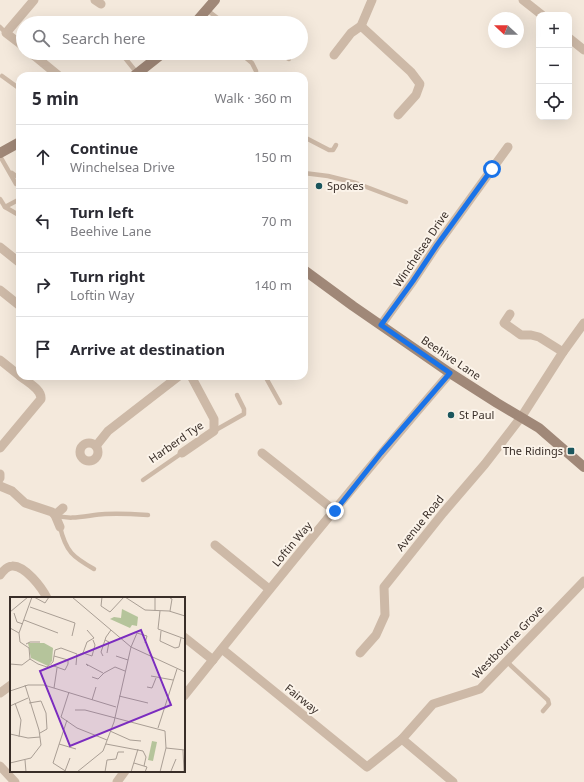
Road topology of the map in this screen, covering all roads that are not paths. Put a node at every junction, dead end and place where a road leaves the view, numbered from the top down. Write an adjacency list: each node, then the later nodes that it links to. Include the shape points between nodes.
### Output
1 (34, 0): 7 (street)
2 (215, 0): 5 (main road)
3 (372, 0): 11 (street)
4 (523, 0): 6 (street)
5 (206, 10): 8 (main road); 9 (lane)
6 (538, 12)
7 (17, 16)
8 (202, 16)
9 (214, 16)
10 (16, 17): 12 (street)
11 (361, 26): 16 (street, via 351,33); 27 (street, via 411,72 420,84 416,95)
12 (3, 30): 13 (street)
13 (16, 40)
14 (572, 40): 15 (street)
15 (584, 50)
16 (334, 55)
17 (40, 60): 22 (street)
18 (126, 60): 23 (lane)
19 (154, 60): 24 (main road)
20 (248, 60): 21 (lane)
21 (256, 71)
22 (54, 72)
23 (134, 72)
24 (140, 72)
25 (2, 76): 26 (lane)
26 (16, 86)
27 (398, 115)
28 (308, 139): 30 (lane, via 329,150 333,150)
29 (16, 144): 32 (main road)
30 (336, 145)
31 (508, 147): 49 (street, Winchelsea Drive)
32 (0, 154): 33 (lane)
33 (9, 173): 35 (lane); 36 (lane)
34 (308, 174): 39 (lane, via 356,183)
35 (16, 177)
36 (16, 184)
37 (0, 199): 40 (lane)
38 (16, 201): 40 (lane)
39 (406, 202)
40 (6, 207): 41 (lane)
41 (16, 213)
42 (0, 247): 43 (street)
43 (16, 260)
44 (308, 273): 49 (main road, Beehive Lane)
45 (0, 290): 46 (street)
46 (16, 303)
47 (510, 314): 50 (street, via 504,323 521,335 539,337)
48 (584, 323): 50 (street, Avenue Road)
49 (381, 325): 53 (main road, Beehive Lane)
50 (563, 352): 60 (street, Avenue Road)
51 (0, 360): 52 (street)
52 (16, 373)
53 (450, 373): 60 (main road, Beehive Lane); 72 (street, Loftin Way)
54 (25, 380): 63 (street, via 39,391 42,399)
55 (174, 380): 62 (street, via 108,431)
56 (194, 380): 61 (street, Harberd Tye, via 214,419)
57 (267, 380): 59 (lane)
58 (237, 396): 61 (lane, via 244,414)
59 (280, 403)
60 (522, 416): 66 (main road, Beehive Lane); 84 (street, Avenue Road, via 384,587 385,615 376,635)
61 (214, 431): 64 (street, Harberd Tye)
62 (96, 446)
63 (0, 448)
64 (182, 453): 69 (lane, Harberd Tye)
65 (262, 453): 72 (street)
66 (584, 466)
67 (0, 474): 68 (street)
68 (0, 478)
69 (143, 480)
70 (0, 486): 73 (street, via 12,491 26,503)
71 (63, 508): 73 (street)
72 (335, 511): 80 (street, Loftin Way)
73 (55, 515): 74 (lane, via 67,518 119,514); 75 (street)
74 (148, 515)
75 (60, 527): 77 (lane, via 68,550)
76 (215, 545): 80 (street)
77 (94, 569)
78 (0, 575): 81 (street, via 11,566 18,566 41,587)
79 (584, 581): 86 (street, Westbourne Grove)
80 (269, 589): 83 (street, Loftin Way)
81 (46, 597)
82 (185, 638): 85 (street)
83 (222, 649): 85 (street, Loftin Way); 93 (street, Fairway)
84 (360, 653)
85 (213, 660): 89 (street, Loftin Way)
86 (506, 661): 90 (lane, via 548,700 549,704); 91 (street, Westbourne Grove, via 480,689 433,704)
87 (10, 686): 88 (street)
88 (0, 693)
89 (185, 695)
90 (543, 711)
91 (402, 739): 93 (street, Westbourne Grove); 97 (street)
92 (0, 766): 95 (street)
93 (367, 767)
94 (124, 772): 96 (street)
95 (15, 782)
96 (117, 782)
97 (453, 782)

